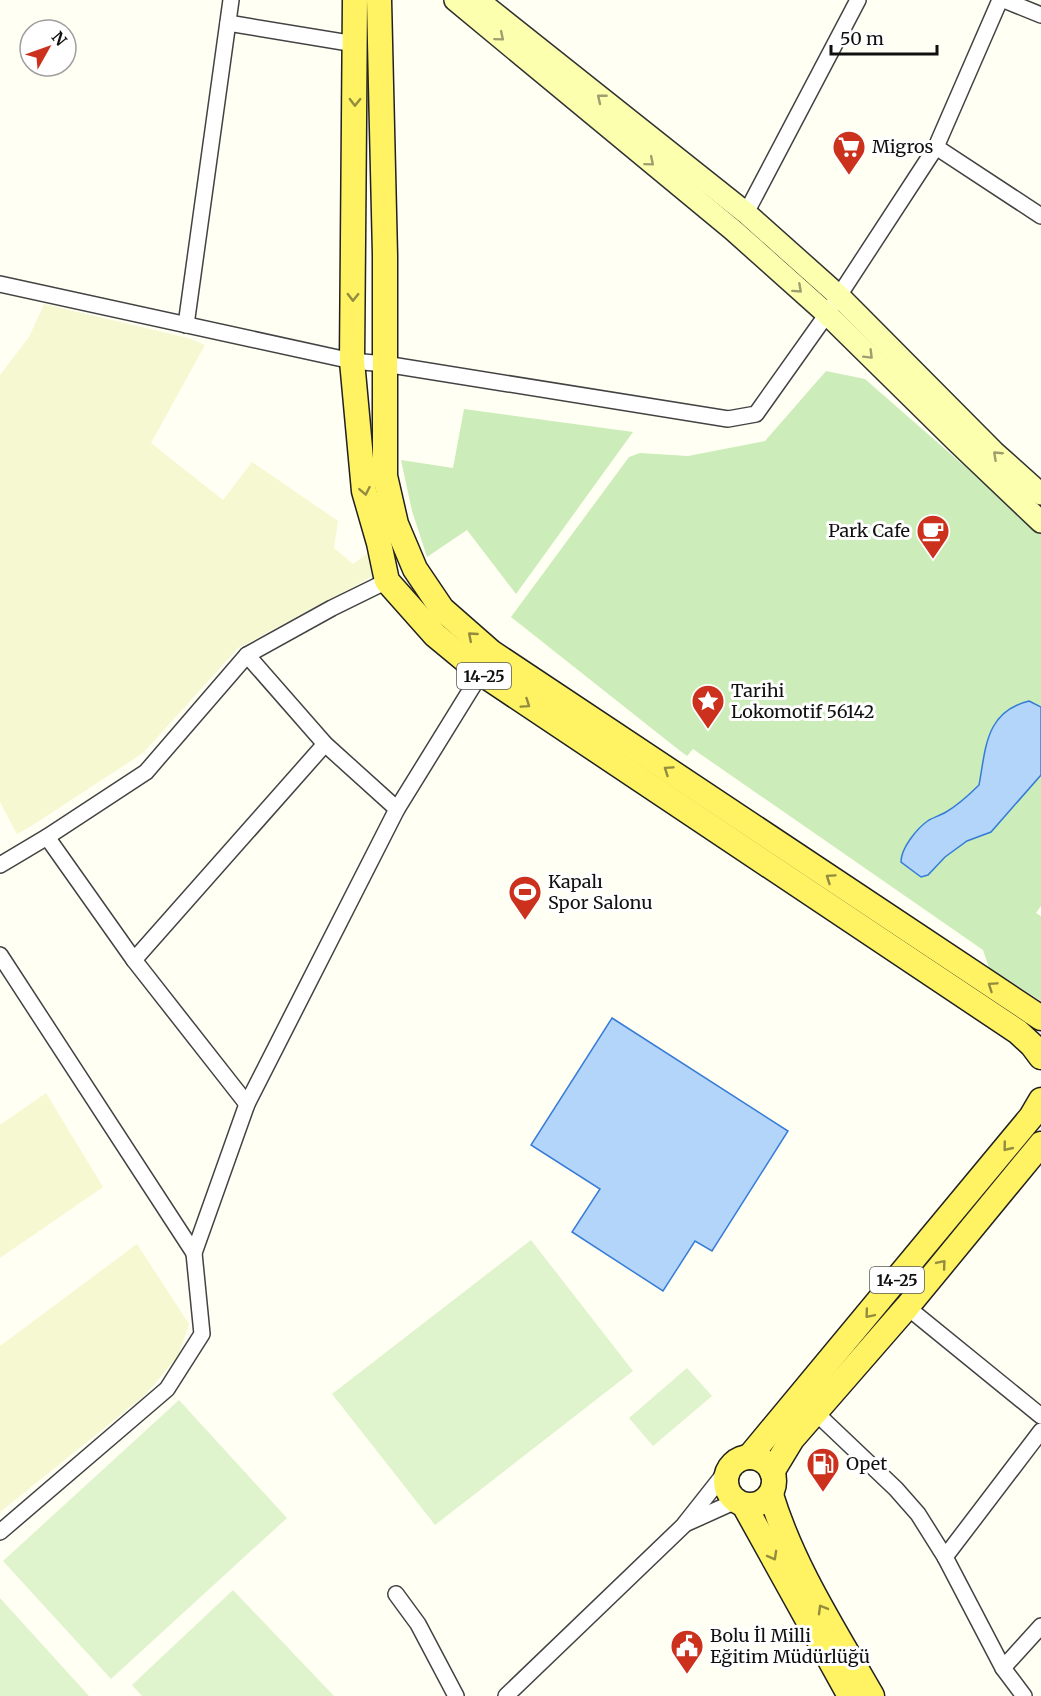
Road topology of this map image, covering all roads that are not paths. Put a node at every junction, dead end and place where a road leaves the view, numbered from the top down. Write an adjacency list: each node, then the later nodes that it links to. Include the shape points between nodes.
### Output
1 (231, 0): 9 (street)
2 (355, 0): 10 (main road)
3 (379, 0): 19 (main road, 14-25)
4 (455, 0): 16 (main road, one-way to 16, via 733,230)
5 (478, 0): 12 (main road, one-way to 5)
6 (858, 0): 12 (street)
7 (1002, 0): 8 (street); 11 (street)
8 (1041, 15)
9 (228, 23): 10 (street); 17 (street)
10 (355, 44): 18 (main road, one-way to 18)
11 (936, 147): 13 (street); 15 (street)
12 (746, 213): 15 (main road)
13 (1041, 216)
14 (0, 284): 17 (street)
15 (839, 296): 16 (street); 20 (main road, one-way to 15)
16 (827, 314): 19 (street, via 756,414 728,420); 21 (main road, one-way to 21)
17 (186, 325): 18 (street)
18 (352, 361): 19 (street); 22 (main road, one-way to 22, via 364,491)
19 (385, 364): 31 (main road, 14-25, one-way to 19, via 491,652 442,609 415,569 396,524 385,476)
20 (1041, 494)
21 (1041, 522)
22 (387, 581): 23 (street); 24 (main road, 14-25, via 435,634)
23 (247, 655): 25 (street); 27 (street, via 146,772)
24 (481, 674): 26 (street); 32 (main road, 14-25, one-way to 32, via 1018,1032)
25 (325, 744): 26 (street); 30 (street)
26 (397, 809): 34 (street)
27 (47, 837): 28 (street); 30 (street)
28 (0, 865)
29 (0, 955): 36 (street)
30 (134, 960): 34 (street)
31 (1041, 1018)
32 (1041, 1057)
33 (1041, 1100): 41 (main road, 14-25, one-way to 41, via 1031,1117)
34 (247, 1104): 36 (street)
35 (1041, 1144): 37 (main road, 14-25, one-way to 35)
36 (194, 1253): 46 (street, via 202,1334 167,1389)
37 (907, 1306): 38 (main road, 14-25); 39 (street)
38 (815, 1412): 43 (main road, 14-25, via 792,1439); 47 (street, via 896,1489 918,1514)
39 (1041, 1416)
40 (1041, 1431): 47 (street)
41 (749, 1457): 42 (main road, 14-25); 43 (main road, via 765,1462)
42 (728, 1469): 44 (main road, via 728,1493); 45 (street)
43 (772, 1483): 44 (main road, via 762,1503); 54 (main road, one-way to 43, via 796,1563 780,1527)
44 (740, 1503): 45 (street); 53 (main road, one-way to 53)
45 (683, 1526): 52 (street)
46 (0, 1532)
47 (945, 1557): 50 (street)
48 (396, 1594): 51 (street, via 418,1624)
49 (1041, 1626): 50 (street)
50 (1004, 1668): 55 (street)
51 (456, 1696)
52 (506, 1696)
53 (850, 1696)
54 (872, 1696)
55 (1024, 1696)

